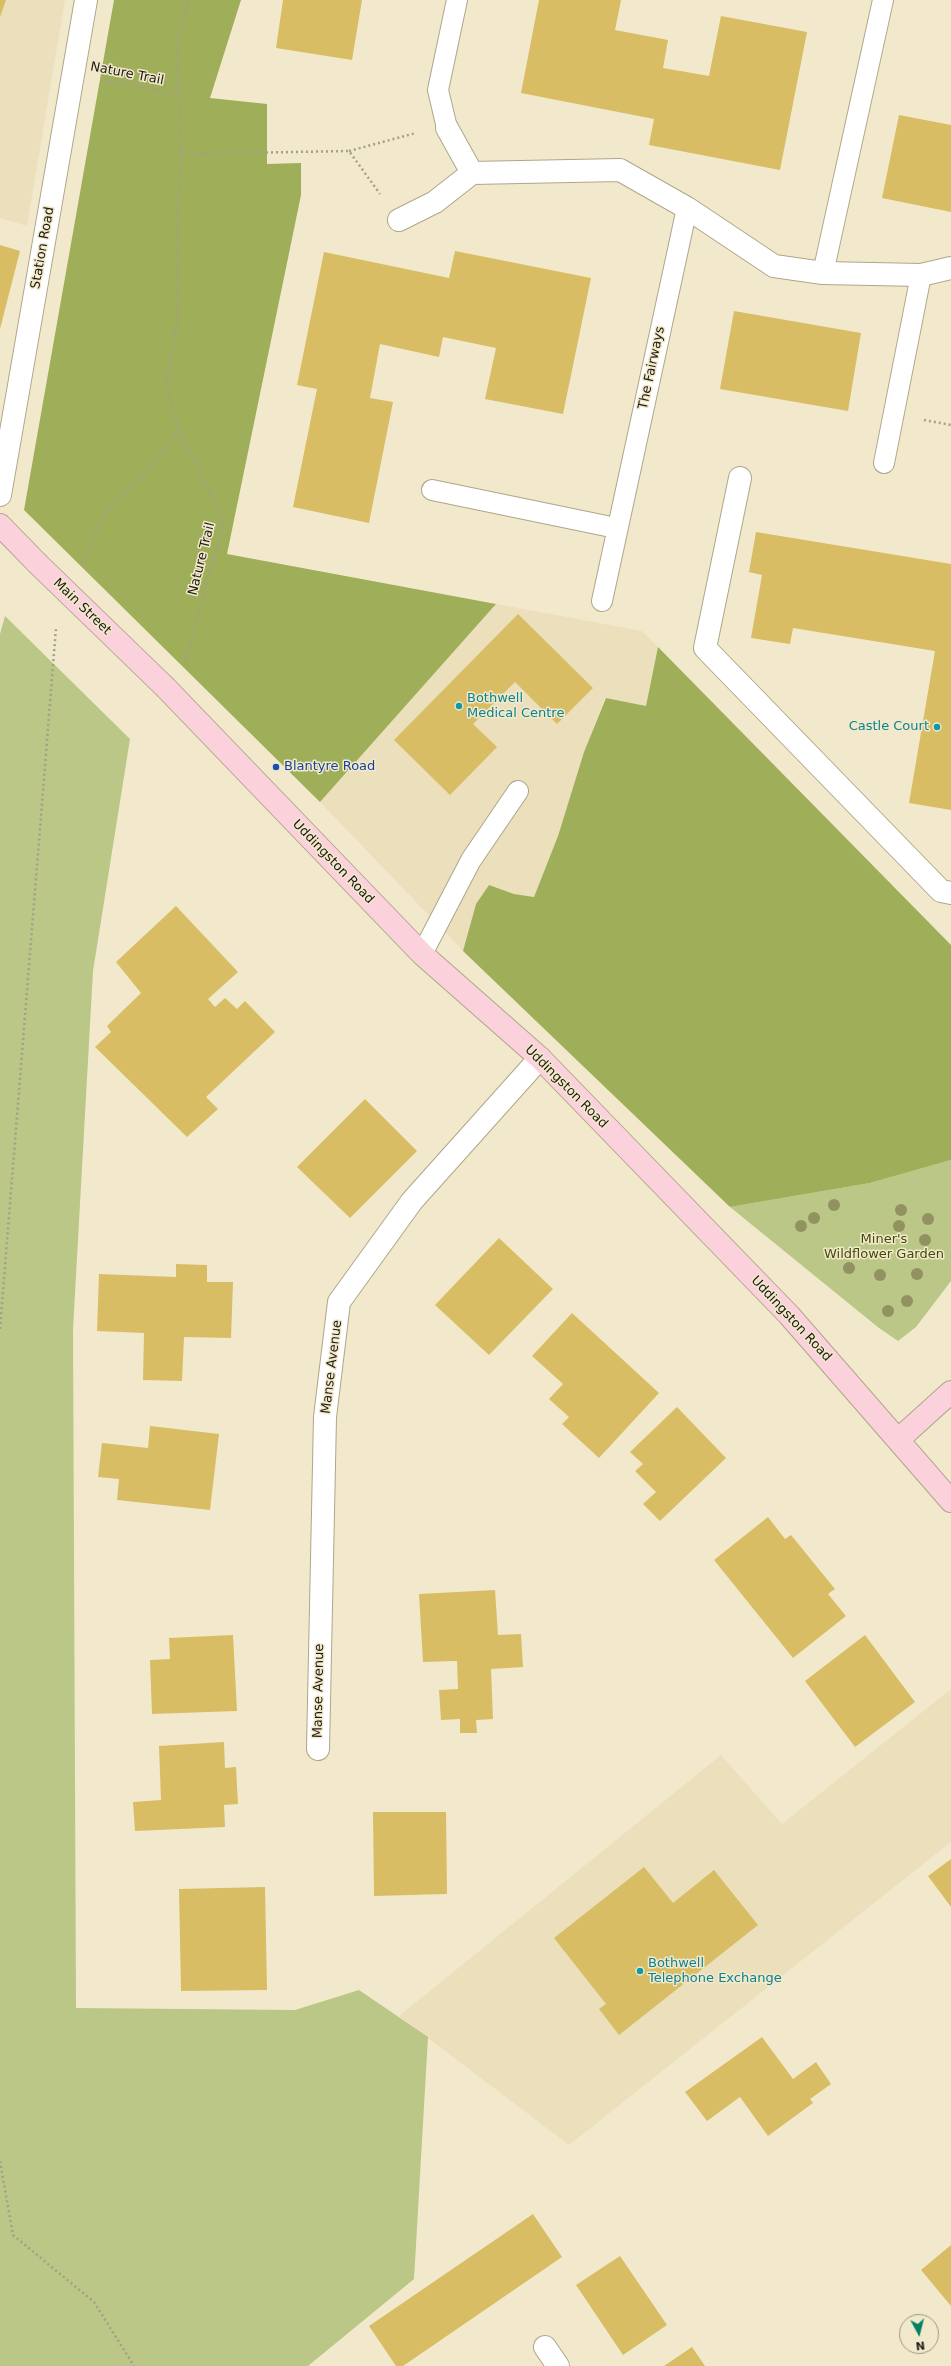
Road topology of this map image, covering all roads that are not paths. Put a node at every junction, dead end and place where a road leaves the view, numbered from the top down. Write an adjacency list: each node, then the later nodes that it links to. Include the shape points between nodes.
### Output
1 (86, 0): 14 (street, Station Road)
2 (457, 0): 4 (lane, via 438,90)
3 (883, 0): 9 (lane)
4 (447, 128): 5 (street)
5 (472, 173): 6 (street, via 620,170); 7 (street, via 435,202)
6 (687, 208): 9 (street, via 774,266); 16 (lane, The Fairways)
7 (398, 220)
8 (951, 268): 10 (street)
9 (823, 273): 10 (street)
10 (921, 275): 11 (lane)
11 (884, 463)
12 (740, 478): 20 (street, via 705,648 941,891)
13 (432, 490): 16 (lane)
14 (0, 495)
15 (0, 525): 18 (main road, Main Street, bridge)
16 (616, 528): 17 (lane, The Fairways)
17 (602, 601)
18 (170, 693): 21 (main road, Uddingston Road)
19 (518, 791): 21 (lane, via 471,860)
20 (951, 893)
21 (422, 954): 22 (main road, Uddingston Road)
22 (540, 1058): 24 (main road, Uddingston Road, via 789,1315); 26 (street, Manse Avenue, via 412,1201 339,1302 325,1417)
23 (951, 1392): 24 (main road)
24 (899, 1439): 25 (main road, Uddingston Road)
25 (951, 1501)
26 (318, 1749)
27 (545, 2347): 28 (street)
28 (558, 2366)

